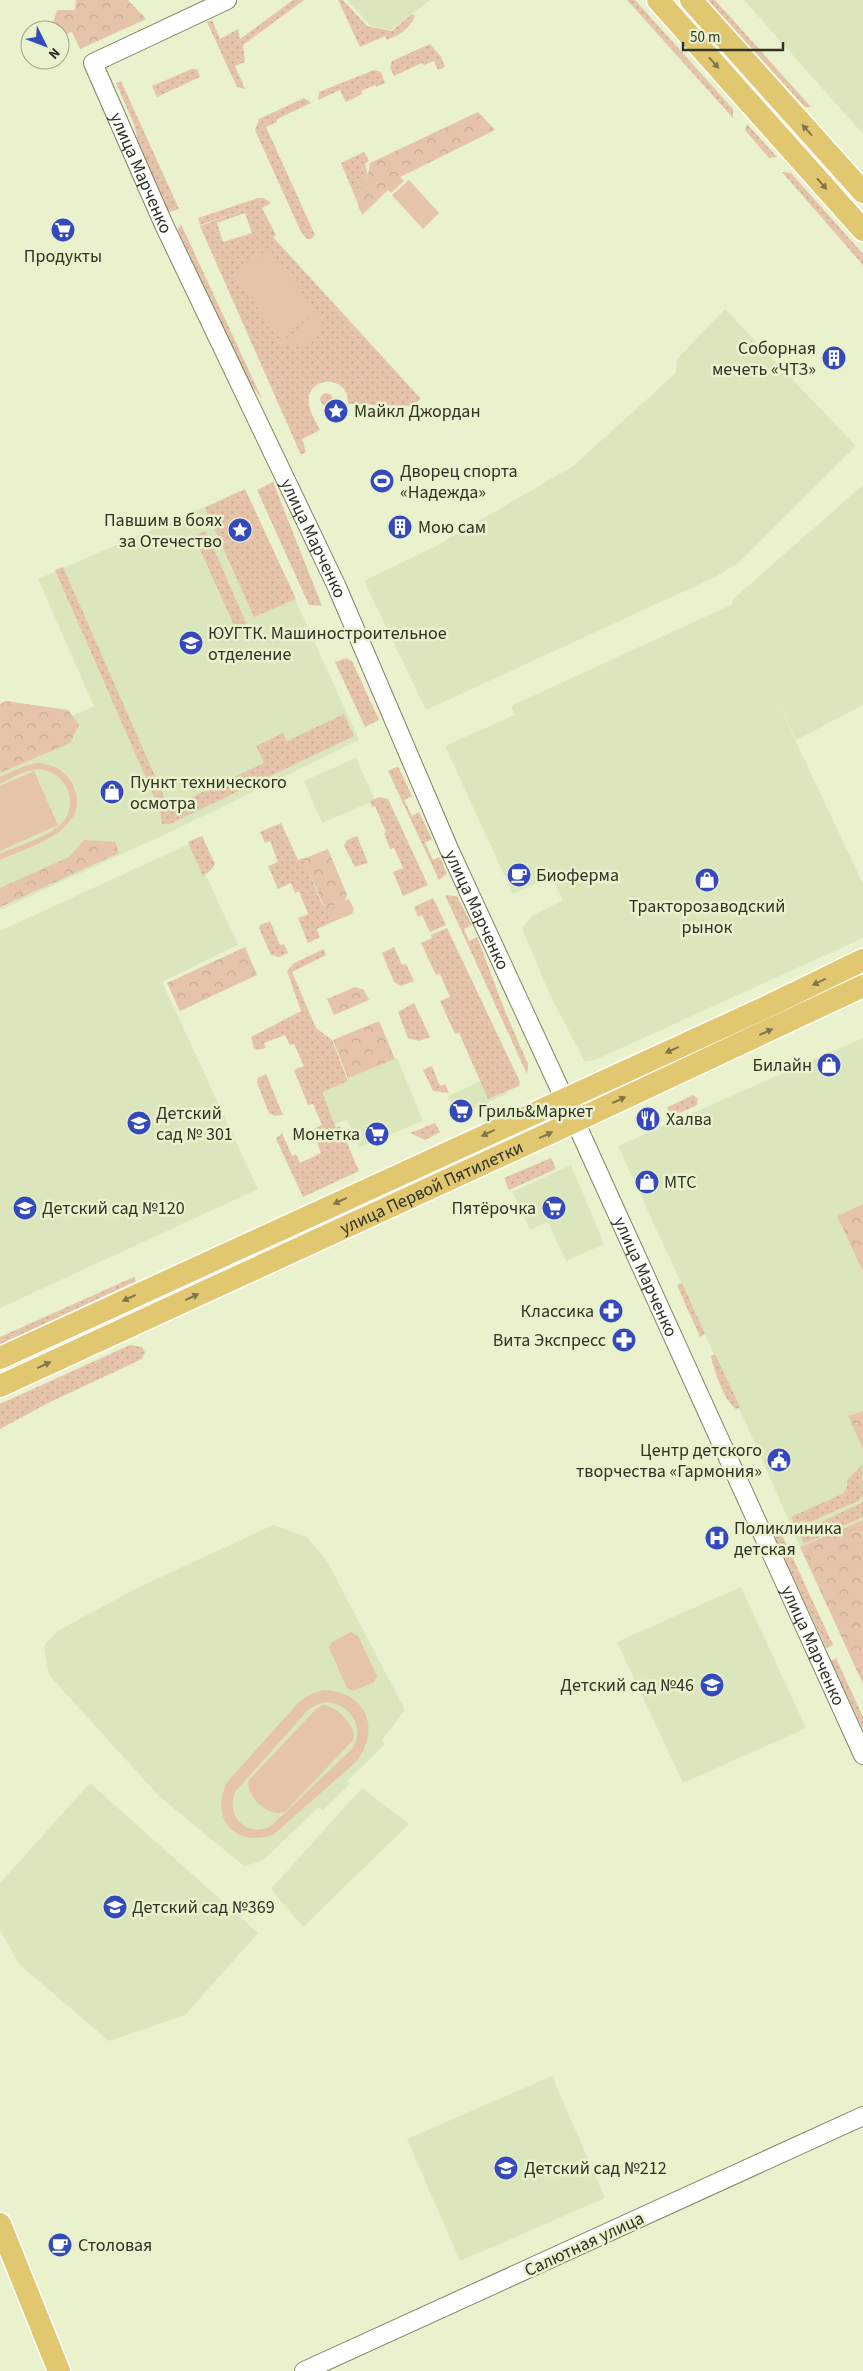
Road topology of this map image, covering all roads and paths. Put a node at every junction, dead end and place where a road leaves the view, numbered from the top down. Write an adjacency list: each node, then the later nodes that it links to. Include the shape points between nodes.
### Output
1 (227, 0): 8 (street, улица Марченко, via 93,63 164,225 337,587 449,849)
2 (658, 0): 5 (main road, one-way to 5)
3 (691, 0): 4 (main road, one-way to 3)
4 (863, 192)
5 (863, 230)
6 (863, 960): 8 (main road, улица Первой Пятилетки, one-way to 8)
7 (863, 986): 9 (main road, улица Первой Пятилетки, one-way to 7)
8 (564, 1098): 9 (main road, улица Марченко); 10 (main road, улица Первой Пятилетки, one-way to 10)
9 (575, 1121): 11 (main road, улица Первой Пятилетки, one-way to 9); 12 (street, улица Марченко)
10 (0, 1358)
11 (0, 1386)
12 (863, 1755)
13 (863, 2116): 16 (street, Салютная улица)
14 (0, 2224): 15 (main road)
15 (59, 2371)
16 (304, 2371)

